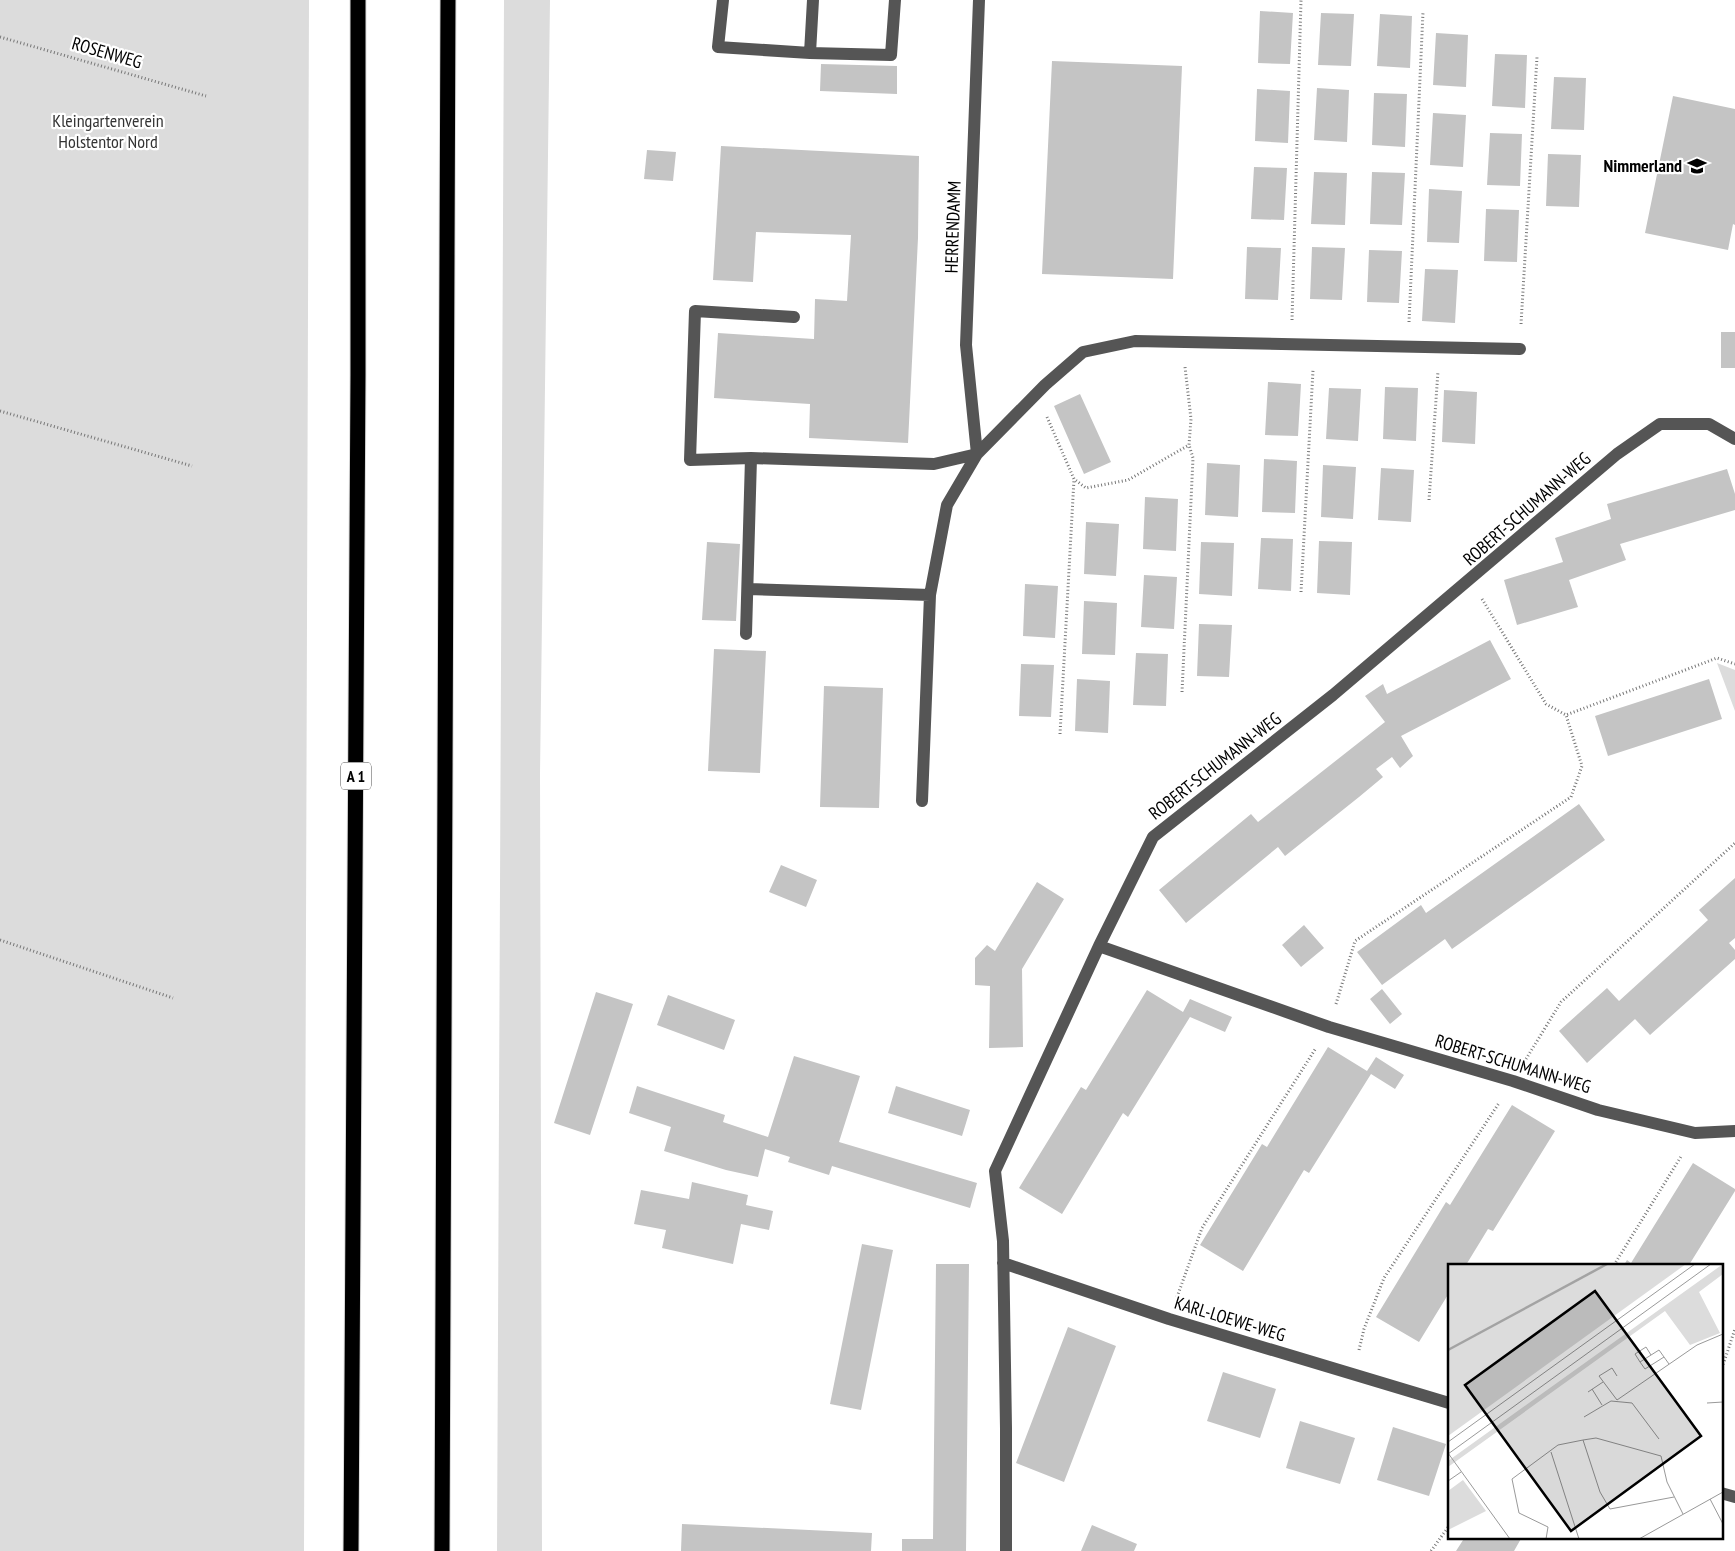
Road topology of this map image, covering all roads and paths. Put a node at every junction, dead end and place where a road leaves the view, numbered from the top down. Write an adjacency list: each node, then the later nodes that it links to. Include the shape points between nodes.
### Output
1 (358, 0): 57 (highway, A 1)
2 (448, 0): 58 (highway)
3 (723, 0): 10 (street, via 718,47)
4 (812, 0): 10 (street)
5 (895, 0): 10 (street, via 891,55)
6 (979, 0): 24 (street, HERRENDAMM, via 966,345)
7 (1302, 0): 15 (path)
8 (1422, 12): 17 (path)
9 (0, 37): 12 (path, ROSENWEG)
10 (810, 53)
11 (1537, 58): 19 (path)
12 (206, 96)
13 (794, 317): 25 (street, via 695,312 690,460)
14 (1174, 342): 15 (street); 20 (street, via 1135,341 1083,352); 23 (path, via 1184,358 1191,419)
15 (1292, 344): 16 (street)
16 (1314, 345): 17 (street); 31 (path)
17 (1408, 346): 18 (street)
18 (1439, 347): 19 (street); 28 (path)
19 (1520, 349)
20 (1036, 394): 24 (street); 27 (path)
21 (0, 411): 26 (path)
22 (1735, 439): 29 (street, ROBERT-SCHUMANN-WEG, via 1709,424 1660,424 1616,454)
23 (1189, 445): 27 (path, via 1128,480 1086,488); 35 (path, via 1193,458)
24 (977, 454): 25 (street, via 934,464); 32 (street, via 947,505)
25 (751, 458): 30 (street)
26 (192, 466)
27 (1074, 479): 37 (path)
28 (1430, 500)
29 (1470, 580): 36 (path, via 1546,704); 41 (street, ROBERT-SCHUMANN-WEG, via 1333,695 1153,837)
30 (748, 589): 32 (street); 33 (street)
31 (1301, 592)
32 (930, 595): 38 (street)
33 (746, 634)
34 (1735, 664): 36 (path, via 1717,658)
35 (1182, 692)
36 (1566, 715): 43 (path, via 1582,766 1571,797 1355,940)
37 (1060, 734)
38 (922, 801)
39 (1735, 843): 44 (path, via 1561,1002)
40 (0, 940): 42 (path)
41 (1099, 946): 43 (street, ROBERT-SCHUMANN-WEG); 47 (street, via 995,1171)
42 (173, 998)
43 (1329, 1027): 44 (street, ROBERT-SCHUMANN-WEG); 49 (path, via 1202,1228)
44 (1513, 1081): 46 (street, ROBERT-SCHUMANN-WEG, via 1598,1110); 52 (path, via 1384,1278 1364,1329)
45 (1735, 1131): 46 (street, ROBERT-SCHUMANN-WEG)
46 (1695, 1133): 48 (path)
47 (1003, 1263): 49 (street, KARL-LOEWE-WEG); 59 (street)
48 (1615, 1264)
49 (1169, 1319): 52 (street, KARL-LOEWE-WEG)
50 (1735, 1329): 51 (path)
51 (1722, 1369)
52 (1354, 1375): 53 (street, KARL-LOEWE-WEG)
53 (1448, 1403)
54 (1722, 1493): 55 (street)
55 (1735, 1497)
56 (1448, 1527): 60 (path)
57 (351, 1551)
58 (442, 1551)
59 (1006, 1551)
60 (1431, 1551)

